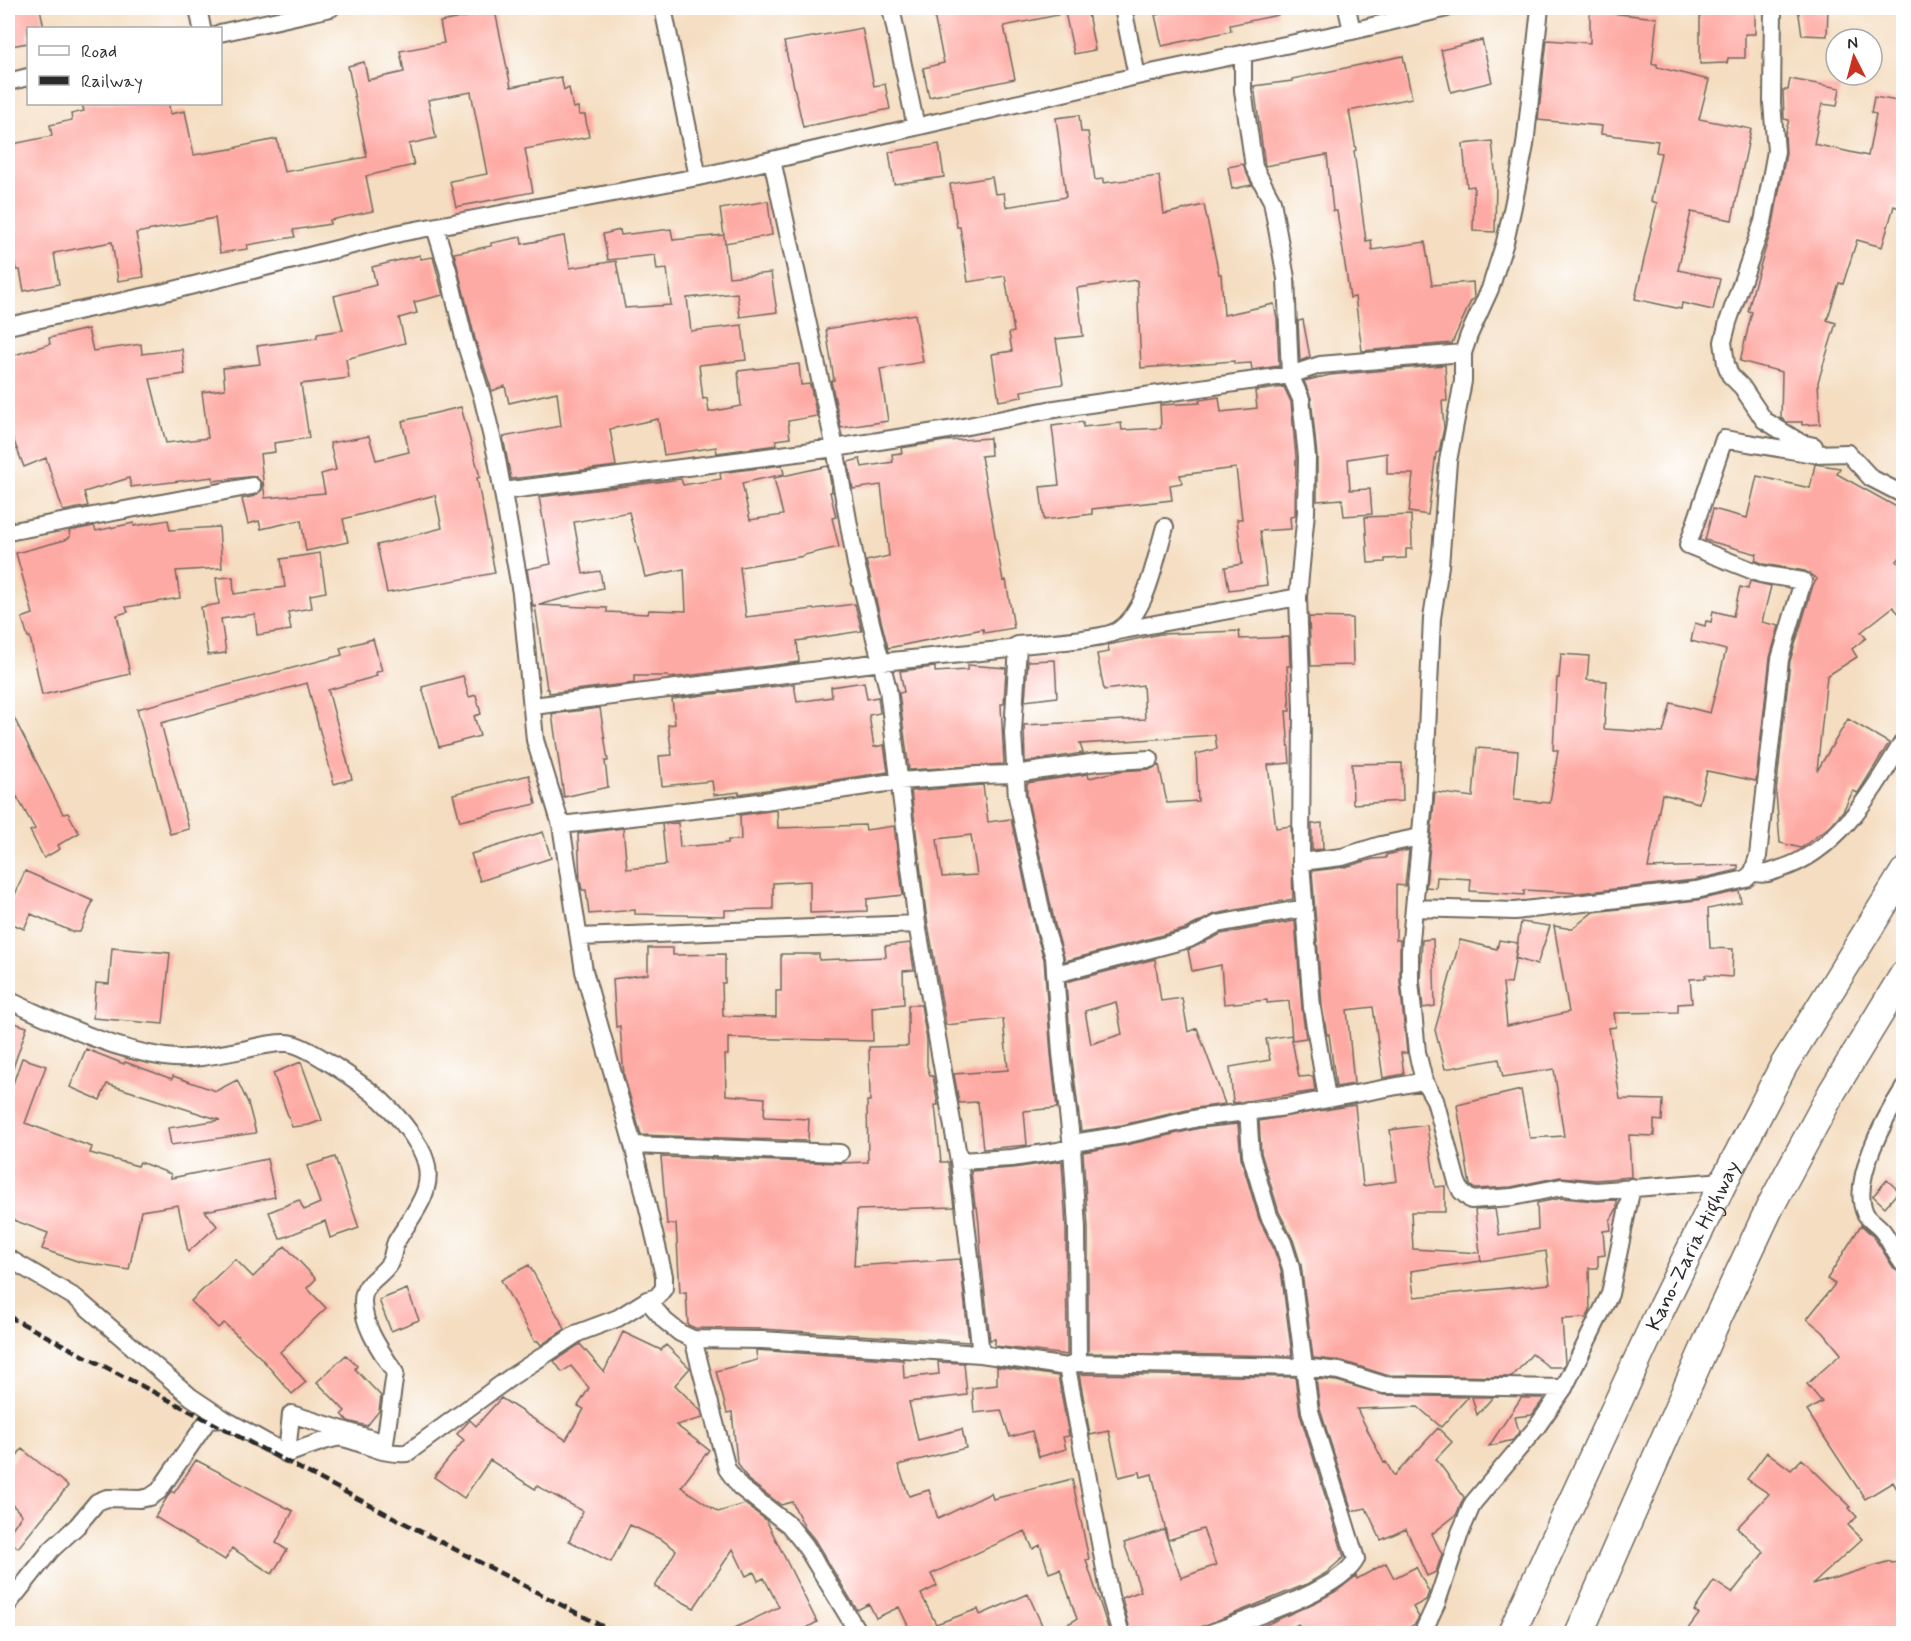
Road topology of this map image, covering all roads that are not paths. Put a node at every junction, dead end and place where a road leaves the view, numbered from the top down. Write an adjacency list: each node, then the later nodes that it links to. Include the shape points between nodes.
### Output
1 (198, 8): 10 (street)
2 (331, 8): 12 (street)
3 (663, 8): 19 (street)
4 (891, 8): 17 (street)
5 (1123, 8): 14 (street)
6 (1347, 8): 11 (street)
7 (1447, 8): 11 (street)
8 (1540, 8): 22 (street, via 1525,146 1513,206 1490,289)
9 (1773, 8): 25 (street, via 1776,151 1762,222 1723,342 1730,375 1764,420 1802,443 1824,447)
10 (202, 27)
11 (1352, 31): 13 (street)
12 (222, 33)
13 (1243, 54): 14 (street); 23 (street, via 1243,90 1254,167 1272,201 1286,278)
14 (1137, 76): 17 (street)
15 (27, 77): 16 (street)
16 (8, 82)
17 (916, 128): 18 (street)
18 (772, 160): 19 (street); 24 (street)
19 (698, 177): 20 (street)
20 (435, 227): 21 (street); 27 (street, via 482,396)
21 (8, 326)
22 (1463, 353): 23 (street, via 1320,365); 41 (street, via 1463,381 1448,461 1432,618)
23 (1290, 375): 24 (street, via 1048,410); 31 (street, via 1301,399 1307,457)
24 (835, 448): 27 (street); 34 (street, via 856,564)
25 (1830, 454): 28 (street, via 1848,453 1871,478); 43 (street, via 1724,439 1688,545 1761,574 1803,581 1780,659)
26 (252, 486): 30 (street)
27 (503, 491): 35 (street, via 521,593)
28 (1904, 495)
29 (1165, 526): 32 (street, via 1145,597)
30 (8, 532)
31 (1298, 597): 32 (street); 42 (street)
32 (1118, 631): 33 (street, via 1083,639)
33 (1018, 645): 34 (street); 38 (street)
34 (882, 662): 35 (street); 39 (street)
35 (533, 706): 40 (street, via 535,740)
36 (1904, 741): 43 (street, via 1877,784 1826,845 1805,861 1767,873)
37 (1150, 759): 38 (street)
38 (1015, 774): 39 (street); 49 (street, via 1030,863)
39 (900, 781): 40 (street); 47 (street)
40 (561, 825): 48 (street)
41 (1419, 837): 42 (street, via 1342,857); 46 (street)
42 (1301, 862): 45 (street)
43 (1754, 872): 46 (street, via 1746,879 1696,890 1515,911)
44 (1904, 872): 60 (highway, Kano-Zaria Highway, via 1784,1065)
45 (1305, 908): 49 (street, via 1217,924 1189,939); 54 (street, via 1312,1008)
46 (1414, 908): 52 (street, via 1410,981 1417,1052)
47 (917, 924): 48 (street); 59 (street)
48 (579, 937): 56 (street, via 584,971)
49 (1056, 974): 57 (street)
50 (1902, 981): 78 (highway, via 1832,1092 1770,1207)
51 (8, 1000): 71 (street, via 113,1045 168,1058 210,1056 289,1043 313,1053 379,1098 418,1144 428,1162 425,1195 394,1245 390,1263 367,1284 363,1302 371,1334 395,1372 385,1443 291,1414)
52 (1424, 1080): 54 (street); 61 (street, via 1435,1100 1457,1182 1471,1200 1562,1187 1596,1191)
53 (1904, 1088): 63 (street, via 1876,1140 1862,1179 1861,1197 1866,1215 1883,1231)
54 (1327, 1098): 55 (street)
55 (1248, 1110): 57 (street, via 1078,1142); 68 (street, via 1251,1155 1269,1216 1291,1268)
56 (633, 1145): 58 (street); 64 (street, via 664,1276 664,1288 657,1297)
57 (1072, 1147): 59 (street, via 1012,1158); 67 (street, via 1077,1238)
58 (840, 1152)
59 (959, 1161): 66 (street)
60 (1724, 1180): 61 (street); 77 (highway, Kano-Zaria Highway)
61 (1632, 1187): 69 (street, via 1610,1294)
62 (8, 1258): 70 (street, via 76,1298 191,1397)
63 (1904, 1265)
64 (646, 1300): 65 (street, via 665,1321); 71 (street, via 618,1318 578,1333 407,1453 378,1451 340,1437)
65 (693, 1340): 66 (street, via 762,1340); 74 (street, via 727,1469 740,1487 789,1525)
66 (981, 1354): 67 (street)
67 (1073, 1365): 68 (street); 75 (street, via 1110,1596)
68 (1303, 1367): 69 (street, via 1340,1371 1384,1385); 73 (street, via 1310,1411 1356,1558 1352,1567 1326,1585)
69 (1564, 1388): 76 (street, via 1473,1503)
70 (224, 1419): 71 (street); 72 (street, via 208,1420 168,1480 150,1497 97,1502 51,1550)
71 (287, 1454)
72 (8, 1604)
73 (1216, 1632)
74 (859, 1634)
75 (1121, 1634)
76 (1422, 1634)
77 (1511, 1634)
78 (1579, 1634)

